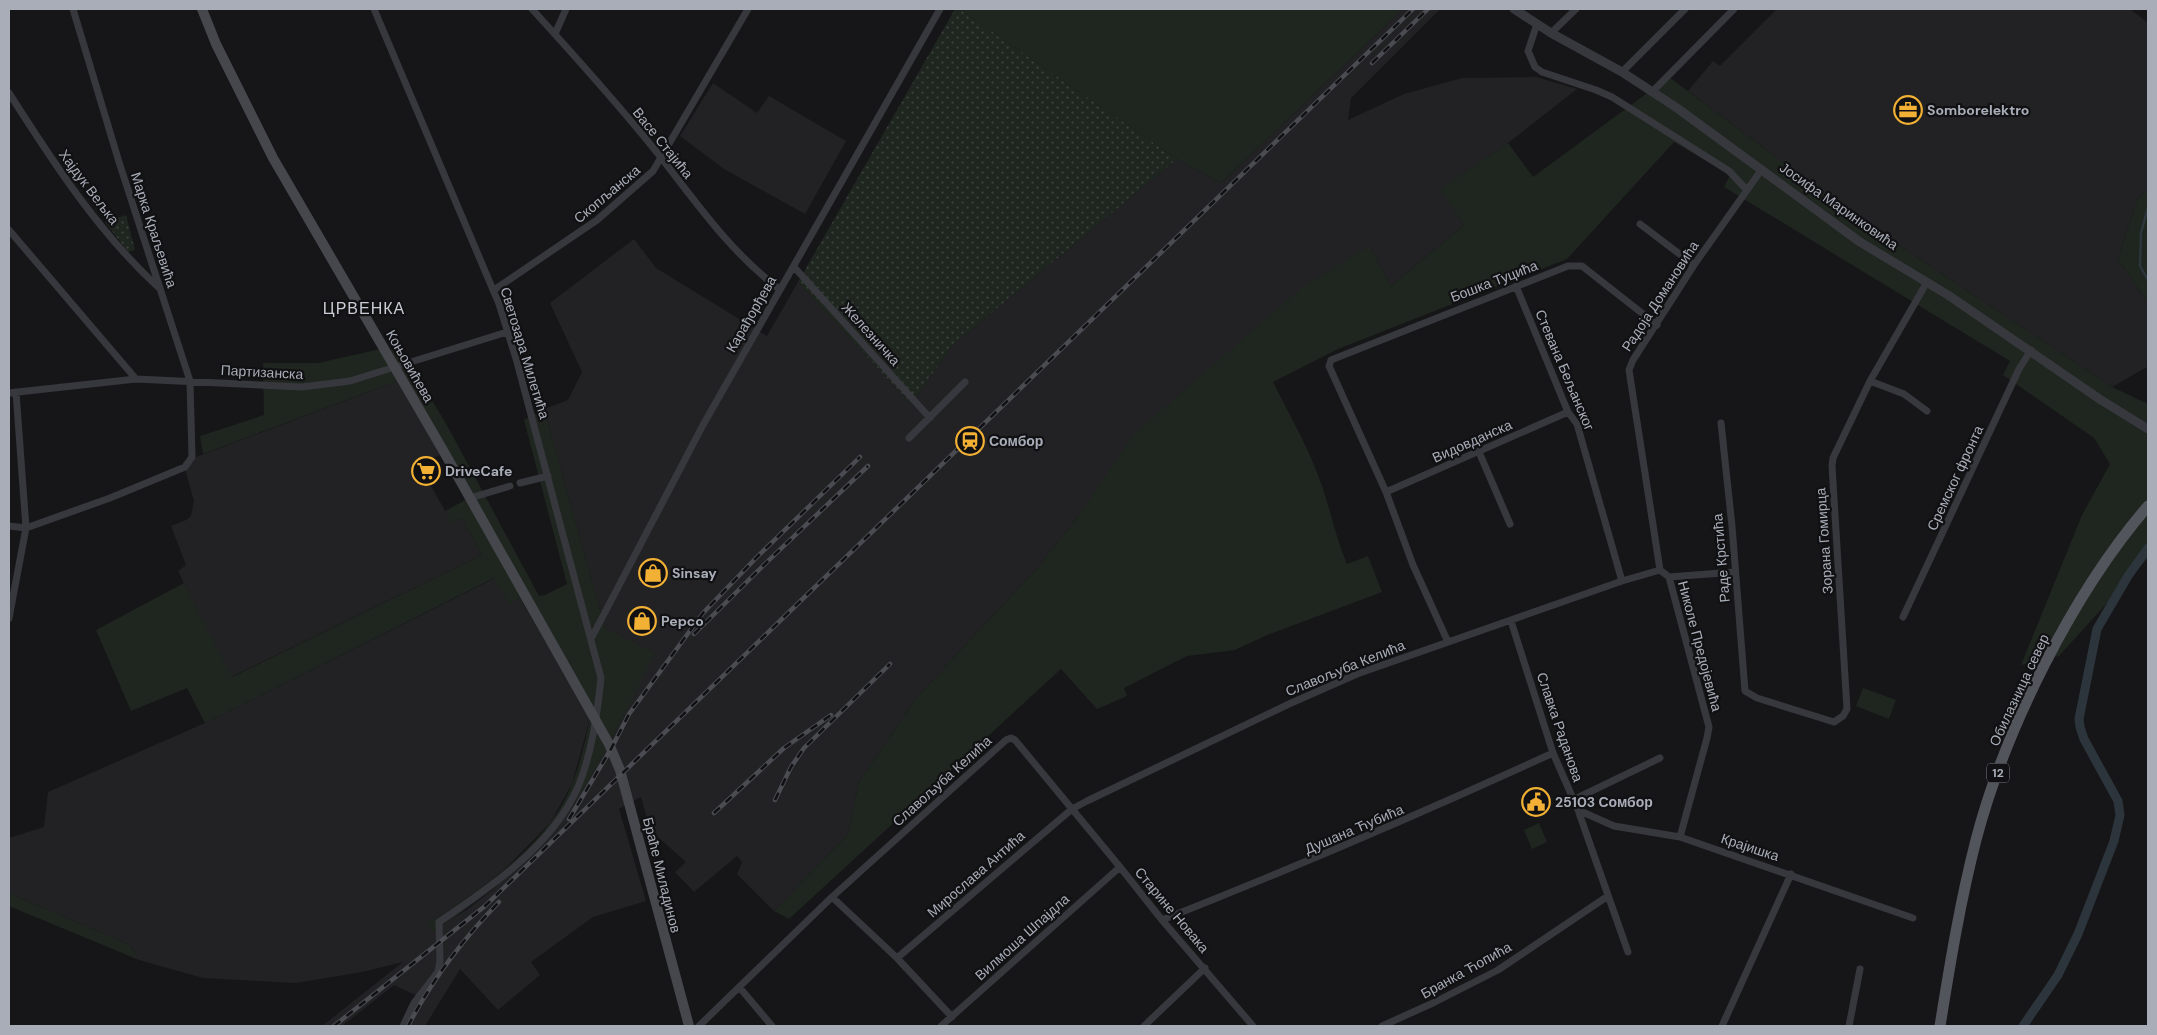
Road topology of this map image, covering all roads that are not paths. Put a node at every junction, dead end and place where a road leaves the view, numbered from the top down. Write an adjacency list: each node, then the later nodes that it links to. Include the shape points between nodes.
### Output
1 (73, 9): 27 (street, Марка Краљевића)
2 (202, 9): 33 (main road, Коњовићева, via 273,158)
3 (374, 9): 29 (street, Светозара Милетића)
4 (532, 9): 14 (street, Васе Стајића)
5 (566, 9): 14 (street)
6 (748, 9): 18 (street, Скопљанска)
7 (940, 9): 24 (street, Карађорђева)
8 (1514, 9): 12 (street, Јосифа Маринковића)
9 (1576, 9): 13 (street)
10 (1685, 9): 15 (street)
11 (1734, 9): 16 (street)
12 (1537, 24): 13 (street, Јосифа Маринковића); 20 (street, via 1528,51 1535,67 1612,97 1729,171)
13 (1551, 32): 15 (street, Јосифа Маринковића)
14 (555, 34): 18 (street, Васе Стајића)
15 (1622, 72): 16 (street, Јосифа Маринковића)
16 (1652, 92): 19 (street, Јосифа Маринковића)
17 (9, 93): 27 (street, Хајдук Вељка, via 68,184 138,268)
18 (661, 158): 28 (street, Васе Стајића, via 724,239); 29 (street, Скопљанска, via 654,171 596,220)
19 (1762, 169): 20 (street, Радоја Домановића); 25 (street, Јосифа Маринковића, via 1860,242)
20 (1746, 189): 23 (street, Радоја Домановића)
21 (1640, 224): 23 (street)
22 (9, 230): 34 (street)
23 (1694, 265): 30 (street, Радоја Домановића)
24 (794, 267): 28 (street, Карађорђева); 41 (street, Железничка)
25 (1927, 282): 32 (street, Јосифа Маринковића); 36 (street, Зорана Гомирца)
26 (1516, 286): 30 (street, Бошка Туцића, via 1568,266 1582,266); 40 (street, Стевана Бељанског); 49 (street, Бошка Туцића, via 1337,357 1330,363)
27 (159, 288): 35 (street, Марка Краљевића)
28 (779, 289): 62 (street, Карађорђева, via 703,425)
29 (494, 290): 31 (street, Светозара Милетића)
30 (1657, 325): 55 (street, Радоја Домановића, via 1629,370)
31 (507, 332): 33 (street, Партизанска); 46 (street, Светозара Милетића)
32 (2031, 350): 43 (street, Јосифа Маринковића); 59 (street, Сремског фронта)
33 (395, 368): 35 (street, Партизанска, via 318,387); 50 (main road, Коњовићева)
34 (136, 379): 35 (street, Партизанска); 38 (street, Партизанска)
35 (190, 381): 54 (street, Марка Краљевића, via 192,457 185,467)
36 (1870, 381): 39 (street, via 1904,394); 64 (street, Зорана Гомирца, via 1832,466 1847,709 1834,722 1757,698)
37 (965, 382): 41 (street)
38 (13, 392): 54 (street)
39 (1927, 411)
40 (1568, 412): 45 (street, Видовданска); 58 (street, Стевана Бељанског, via 1577,424)
41 (930, 418): 44 (street)
42 (1721, 423): 56 (street, Раде Крстића)
43 (2148, 430)
44 (909, 438)
45 (1479, 452): 49 (street, Видовданска); 52 (street)
46 (548, 476): 47 (street); 62 (street, Светозара Милетића)
47 (520, 484)
48 (510, 486): 50 (street)
49 (1386, 492): 63 (street, via 1413,566)
50 (470, 498): 65 (main road, Коњовићева)
51 (2148, 506): 95 (main road, Обилазница север / 12, via 2098,573 2069,620 2014,732 1976,838 1960,905)
52 (1510, 524)
53 (9, 526): 54 (street)
54 (26, 528): 60 (street)
55 (1660, 570): 57 (street); 58 (street)
56 (1735, 572): 57 (street); 64 (street, Раде Крстића)
57 (1669, 578): 72 (street, Николе Предојевића, via 1708,727)
58 (1622, 581): 61 (street)
59 (1903, 617)
60 (9, 618)
61 (1511, 621): 63 (street); 67 (street, Славка Раданова)
62 (592, 637): 65 (street, Светозара Милетића, via 601,678)
63 (1448, 642): 70 (street, Славољуба Келића, via 1357,674)
64 (1746, 691)
65 (597, 720): 66 (main road, Коњовићева); 85 (street, Светозара Милетића, via 582,775 562,815 518,863 440,922 438,972 414,1003)
66 (603, 733): 86 (main road, Браће Миладинов, via 620,770)
67 (1553, 753): 69 (street, Славка Раданова); 78 (street, Душана Ћубића, via 1285,872)
68 (1660, 758): 69 (street)
69 (1573, 800): 71 (street, Славка Раданова)
70 (1072, 809): 73 (street, Старине Новака); 76 (street, Славољуба Келића, via 1011,738); 80 (street, Мирослава Антића)
71 (1578, 810): 72 (street, Крајишка, via 1614,826); 75 (street, Славка Раданова)
72 (1680, 837): 74 (street, Крајишка)
73 (1120, 867): 78 (street, Старине Новака); 84 (street, Вилмоша Шпајдла)
74 (1791, 874): 77 (street, Крајишка); 93 (street)
75 (1608, 896): 79 (street, Славка Раданова); 92 (street, Бранка Ћопића, via 1498,970)
76 (832, 897): 80 (street); 83 (street, Славољуба Келића)
77 (1913, 918)
78 (1162, 920): 81 (street, Старине Новака)
79 (1628, 952)
80 (897, 958): 84 (street)
81 (1205, 968): 90 (street); 91 (street, Старине Новака)
82 (1860, 969): 94 (street)
83 (740, 988): 87 (street, Славољуба Келића); 88 (street)
84 (952, 1017): 89 (street, Вилмоша Шпајдла)
85 (403, 1026)
86 (689, 1026)
87 (699, 1026)
88 (772, 1026)
89 (941, 1026)
90 (1144, 1026)
91 (1253, 1026)
92 (1382, 1026)
93 (1722, 1026)
94 (1848, 1026)
95 (1940, 1026)

